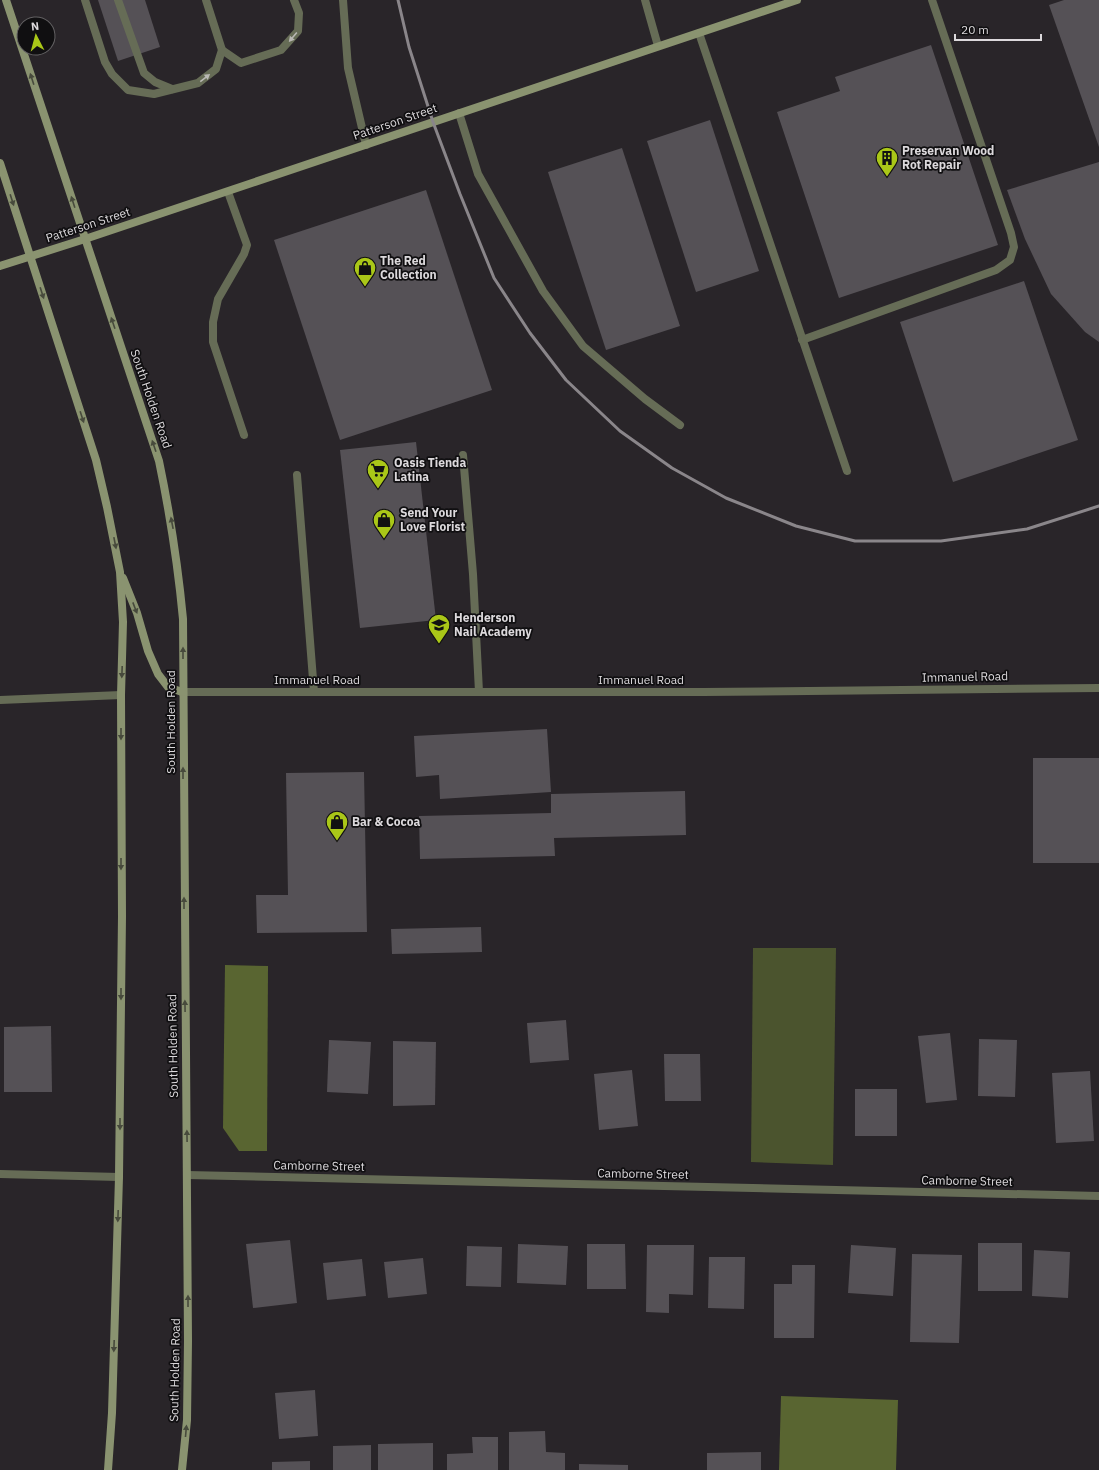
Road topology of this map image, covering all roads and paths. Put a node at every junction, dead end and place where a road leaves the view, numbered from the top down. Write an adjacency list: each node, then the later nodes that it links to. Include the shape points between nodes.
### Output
1 (6, 0): 18 (main road, South Holden Road, one-way to 1)
2 (84, 0): 13 (street, via 105,62 112,74 128,90 154,94)
3 (118, 0): 13 (street, via 144,72 155,82)
4 (206, 0): 12 (street)
5 (294, 0): 12 (street, one-way to 12, via 299,13 298,31 281,50 241,63)
6 (343, 0): 15 (street, via 348,68)
7 (644, 0): 11 (street)
8 (797, 0): 10 (main road, Patterson Street)
9 (932, 0): 21 (street, via 1012,233 1014,247 1010,260 996,270)
10 (699, 33): 11 (main road, Patterson Street); 21 (street)
11 (658, 46): 14 (main road, Patterson Street)
12 (222, 50): 13 (street, one-way to 12, via 198,83 216,69)
13 (173, 89)
14 (459, 113): 15 (main road, Patterson Street); 22 (street, via 478,174 543,291 583,346)
15 (366, 145): 17 (main road, Patterson Street)
16 (0, 163): 19 (main road, one-way to 19)
17 (228, 192): 18 (main road, Patterson Street); 23 (street, via 247,245 218,299 213,322 213,342)
18 (85, 239): 19 (main road, Patterson Street); 29 (main road, South Holden Road, one-way to 18, via 183,619 179,574 159,461)
19 (30, 256): 20 (main road, Patterson Street); 27 (main road, one-way to 27, via 96,460)
20 (0, 266)
21 (802, 340): 25 (street)
22 (680, 425)
23 (244, 435)
24 (463, 455): 31 (street)
25 (847, 471)
26 (297, 475): 30 (street)
27 (120, 572): 29 (main road, one-way to 29, via 158,674 168,687); 32 (main road, one-way to 32, via 123,622)
28 (1099, 688): 31 (street, Immanuel Road)
29 (182, 692): 30 (street, Immanuel Road); 35 (main road, South Holden Road, one-way to 29)
30 (314, 692): 31 (street, Immanuel Road)
31 (479, 692)
32 (121, 695): 33 (street); 36 (main road, one-way to 36)
33 (0, 700)
34 (0, 1174): 36 (street)
35 (187, 1175): 37 (street, Camborne Street); 39 (main road, South Holden Road, one-way to 35, via 187,1420)
36 (120, 1177): 38 (main road, one-way to 38)
37 (1099, 1196)
38 (108, 1470)
39 (182, 1470)

